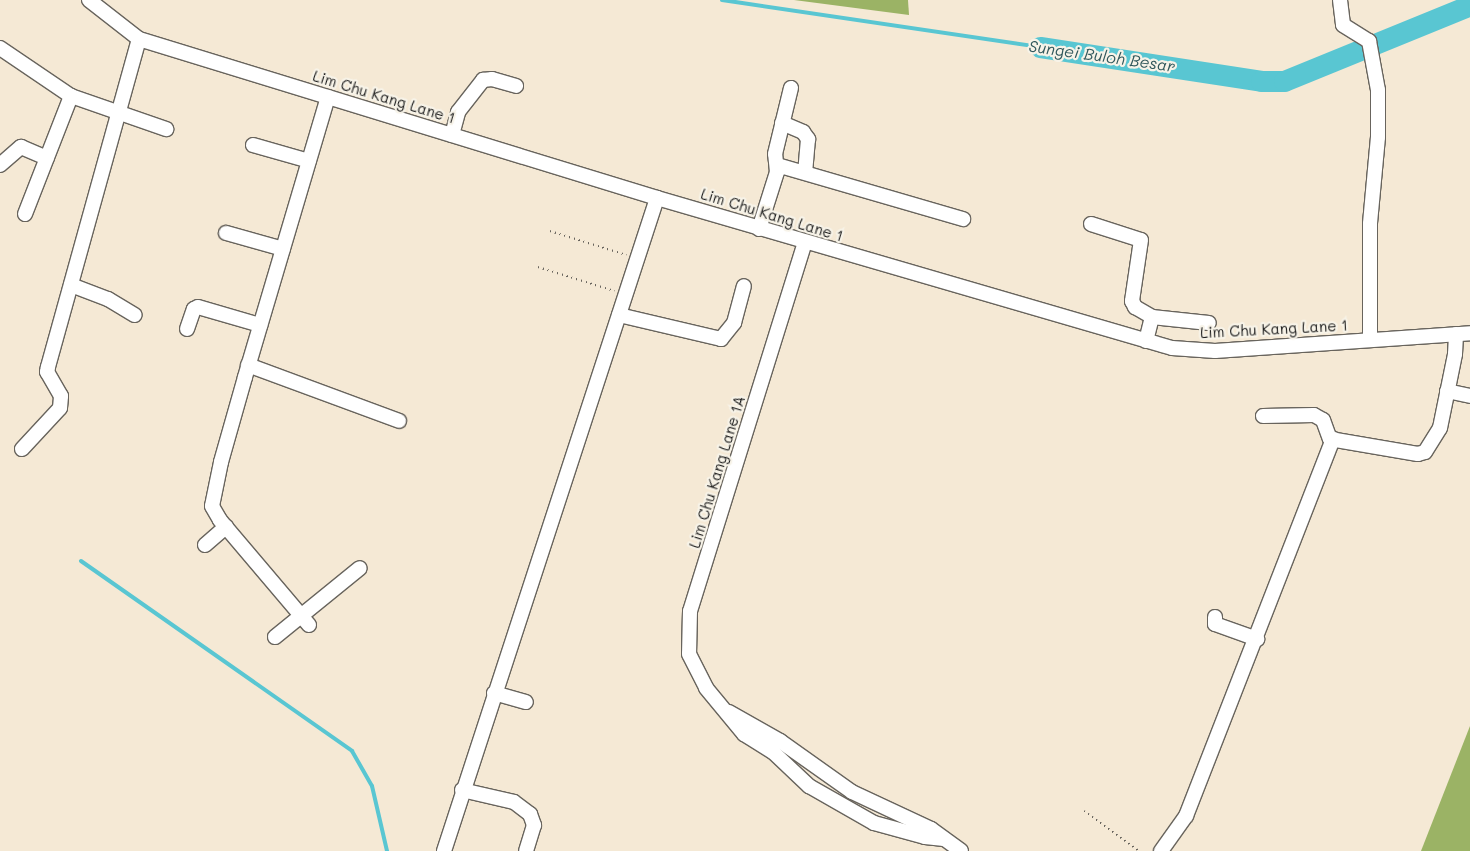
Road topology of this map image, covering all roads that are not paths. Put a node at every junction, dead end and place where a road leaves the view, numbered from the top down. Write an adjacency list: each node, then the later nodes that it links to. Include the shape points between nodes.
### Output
1 (89, 0): 3 (street, Lim Chu Kang Lane 1)
2 (1340, 0): 37 (street, via 1343,26 1370,46 1378,90 1378,137 1370,224)
3 (139, 39): 8 (street, Lim Chu Kang Lane 1); 9 (street)
4 (0, 48): 7 (street)
5 (516, 86): 12 (street, via 492,79 483,80 458,112)
6 (791, 88): 10 (street)
7 (71, 96): 9 (street); 14 (street)
8 (328, 97): 12 (street, Lim Chu Kang Lane 1); 15 (street)
9 (117, 114): 11 (street); 27 (street)
10 (782, 123): 17 (street, via 775,154); 18 (street, via 806,134 810,145)
11 (166, 129)
12 (452, 135): 19 (street, Lim Chu Kang Lane 1)
13 (253, 145): 15 (street)
14 (47, 158): 16 (street, via 21,147); 20 (street)
15 (309, 161): 26 (street)
16 (0, 165)
17 (777, 165): 18 (street); 23 (street)
18 (806, 172): 21 (street)
19 (658, 198): 23 (street, Lim Chu Kang Lane 1); 29 (street)
20 (25, 214)
21 (963, 219)
22 (1091, 224): 31 (street, via 1141,240 1132,301 1141,311)
23 (759, 228): 25 (street, Lim Chu Kang Lane 1)
24 (226, 233): 26 (street)
25 (805, 242): 38 (street, Lim Chu Kang Lane 1); 58 (street, Lim Chu Kang Lane 1A, via 690,611 689,654 706,688 744,734 773,752 809,786 874,823 944,839)
26 (283, 249): 33 (street)
27 (71, 286): 30 (street, via 108,299); 45 (street, via 47,372 61,396 60,408)
28 (744, 286): 29 (street, via 734,323 721,339)
29 (619, 314): 53 (street)
30 (135, 315)
31 (1152, 316): 32 (street); 38 (street)
32 (1209, 324)
33 (260, 325): 34 (street, via 198,307 194,309); 39 (street)
34 (187, 329)
35 (1470, 333): 36 (street, Lim Chu Kang Lane 1)
36 (1456, 334): 37 (street, Lim Chu Kang Lane 1); 40 (street)
37 (1370, 340): 38 (street, Lim Chu Kang Lane 1, via 1215,351 1172,348)
38 (1146, 341)
39 (248, 365): 43 (street); 46 (street, via 213,497 212,506)
40 (1447, 391): 41 (street); 44 (street, via 1440,428 1425,452 1418,454)
41 (1470, 396)
42 (1264, 416): 44 (street, via 1307,413 1319,416 1327,437)
43 (399, 421)
44 (1333, 439): 52 (street)
45 (22, 450)
46 (226, 527): 47 (street); 50 (street)
47 (205, 545)
48 (360, 568): 50 (street)
49 (1215, 617): 52 (street, via 1215,624)
50 (306, 620): 51 (street)
51 (275, 637)
52 (1257, 639): 59 (street, via 1186,816)
53 (494, 693): 54 (street); 55 (street)
54 (526, 702)
55 (462, 790): 56 (street); 57 (street, via 514,802 530,814 534,825)
56 (444, 851)
57 (526, 851)
58 (961, 851)
59 (1161, 851)

